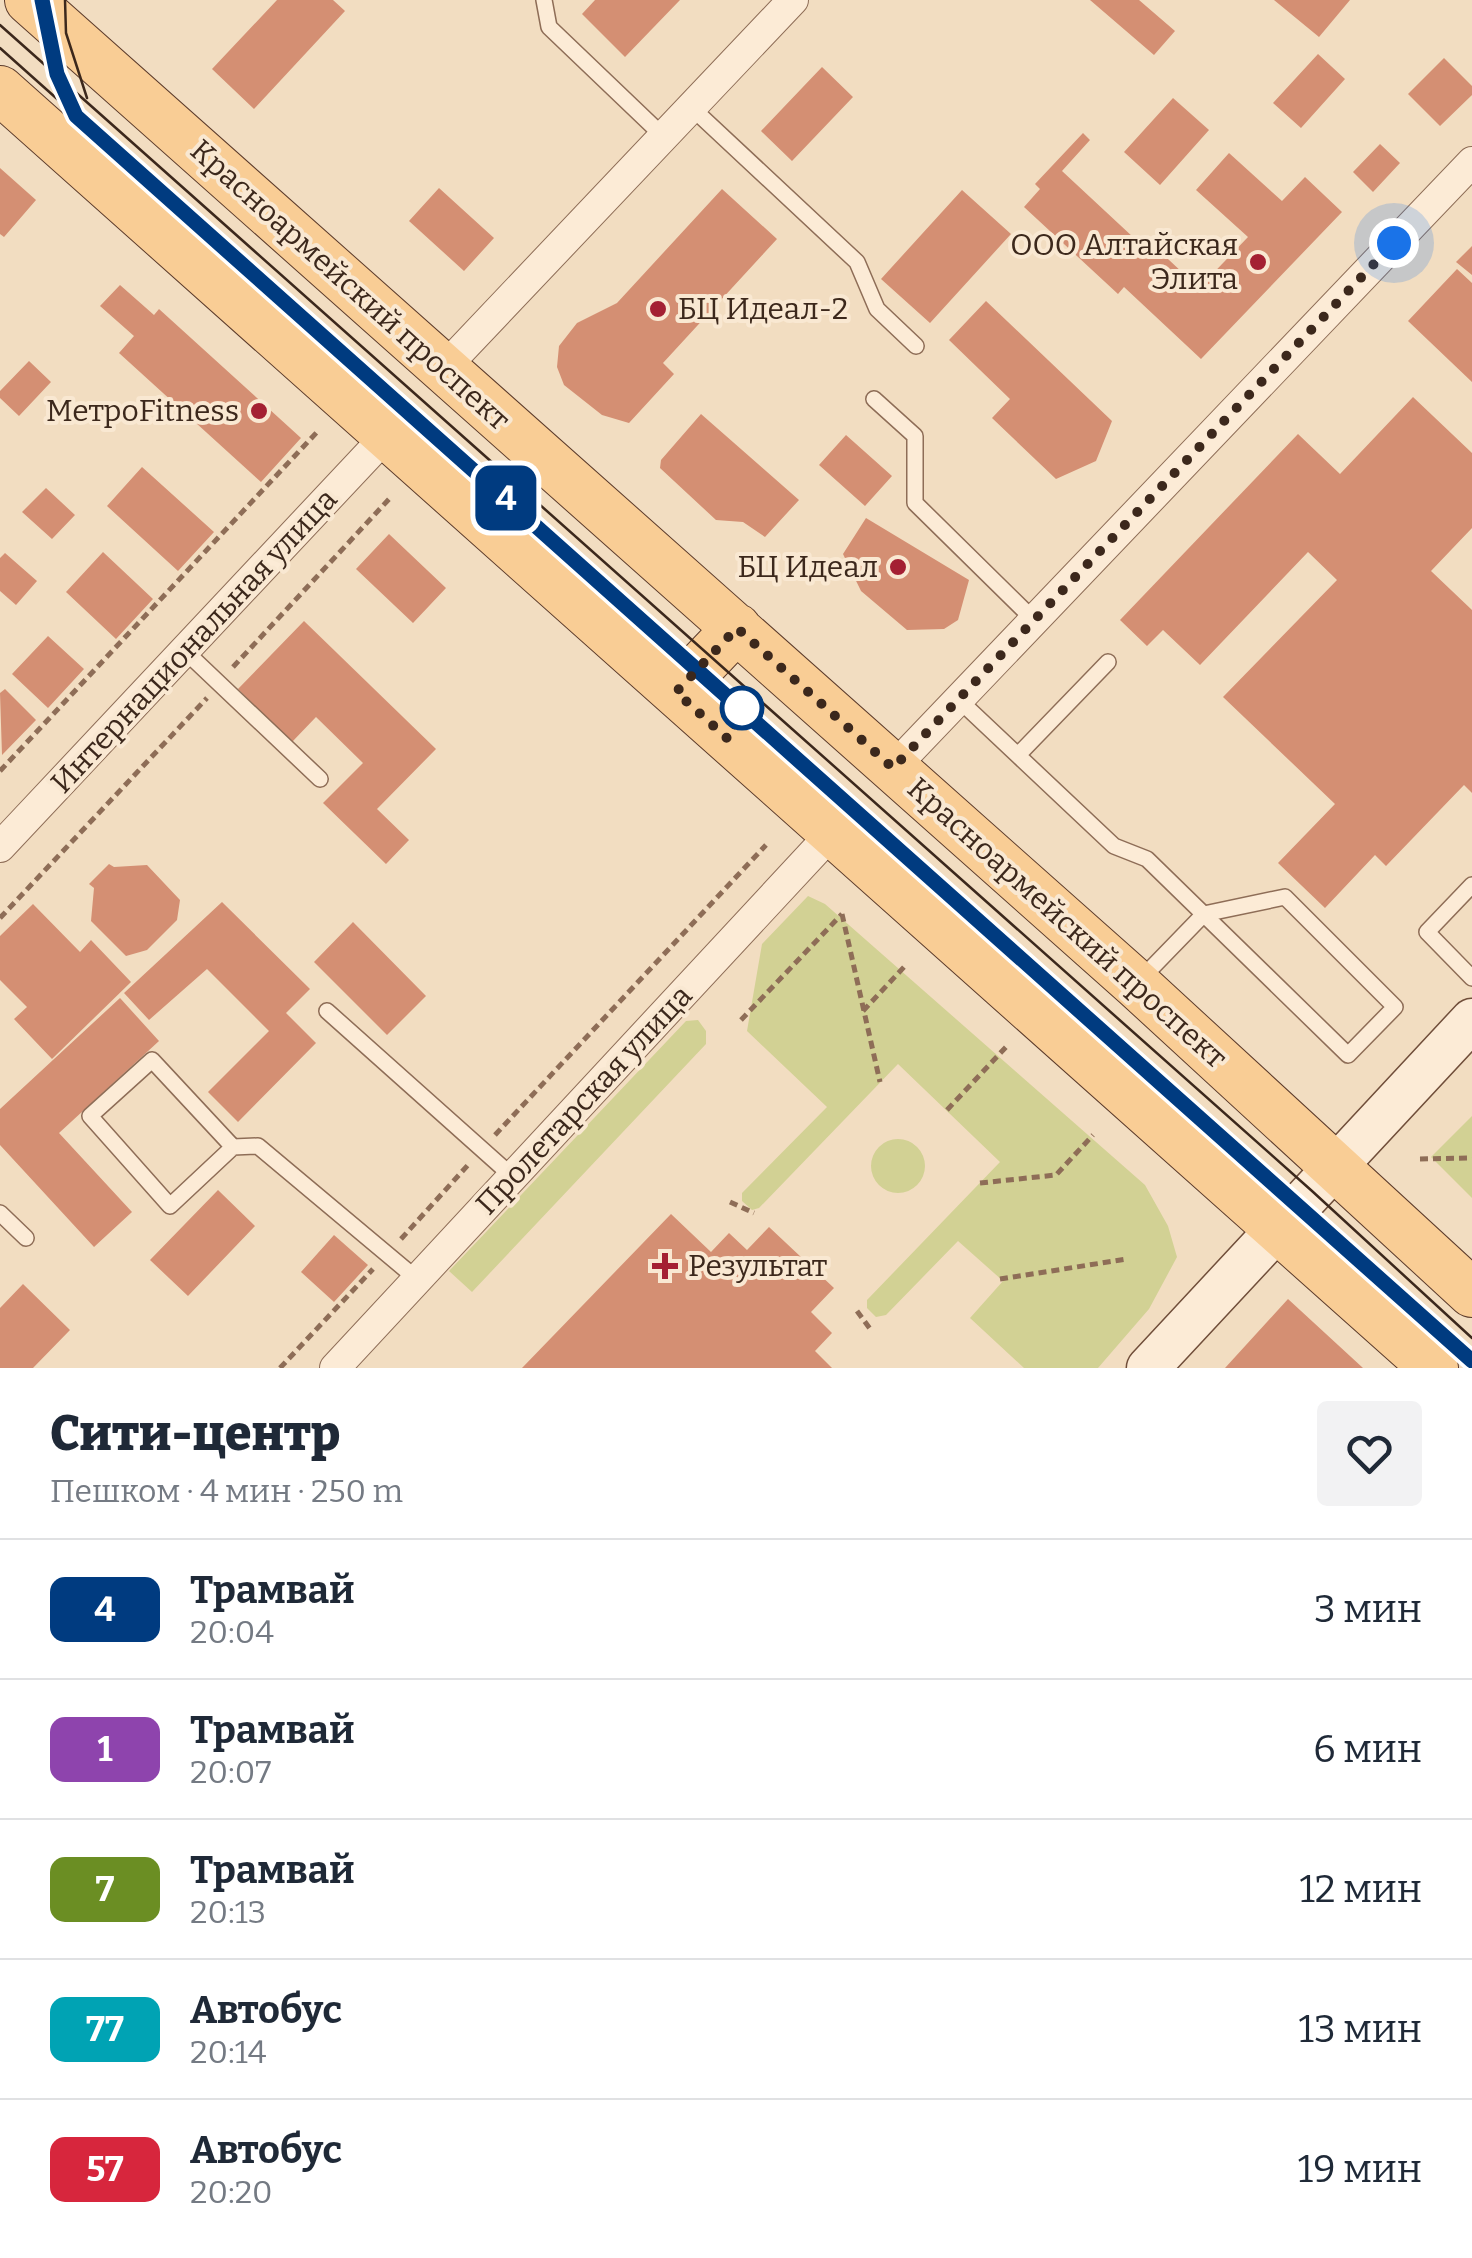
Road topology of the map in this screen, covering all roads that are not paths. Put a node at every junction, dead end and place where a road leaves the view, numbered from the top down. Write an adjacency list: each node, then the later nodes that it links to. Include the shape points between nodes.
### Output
1 (29, 0): 9 (main road, Красноармейский проспект)
2 (544, 0): 6 (lane, via 549,27)
3 (793, 0): 5 (street)
4 (0, 90): 11 (main road)
5 (691, 107): 6 (street); 8 (lane, via 856,262 877,309)
6 (663, 136): 9 (street)
7 (1472, 162): 12 (street)
8 (916, 346)
9 (444, 368): 13 (main road, Красноармейский проспект)
10 (874, 399): 12 (lane, via 915,436 916,503)
11 (387, 435): 14 (street, Интернациональная улица); 16 (main road)
12 (1034, 620): 17 (street)
13 (737, 628): 16 (main road); 19 (main road, Красноармейский проспект)
14 (184, 651): 20 (lane); 22 (street, Интернациональная улица)
15 (1108, 662): 18 (lane)
16 (676, 692): 21 (main road)
17 (958, 698): 18 (lane); 19 (street)
18 (1018, 754): 24 (lane, via 1114,846 1147,859)
19 (893, 768): 26 (main road, Красноармейский проспект)
20 (320, 779)
21 (832, 833): 31 (street, Пролетарская улица); 33 (main road)
22 (0, 847)
23 (1472, 885): 25 (lane, via 1427,932)
24 (1204, 914): 24 (lane, via 1348,1055 1395,1007 1285,897); 26 (lane)
25 (1472, 978)
26 (1136, 984): 30 (main road, Красноармейский проспект)
27 (327, 1011): 31 (lane)
28 (1472, 1020): 30 (main road)
29 (234, 1147): 29 (lane, via 170,1206 90,1116 152,1060); 35 (lane, via 258,1146)
30 (1336, 1166): 33 (main road); 36 (main road, Красноармейский проспект)
31 (513, 1177): 35 (street, Пролетарская улица)
32 (0, 1213): 34 (lane)
33 (1278, 1226): 38 (main road); 39 (main road)
34 (26, 1238)
35 (418, 1280): 37 (street, Пролетарская улица)
36 (1472, 1293)
37 (344, 1365)
38 (1148, 1368)
39 (1434, 1368)

